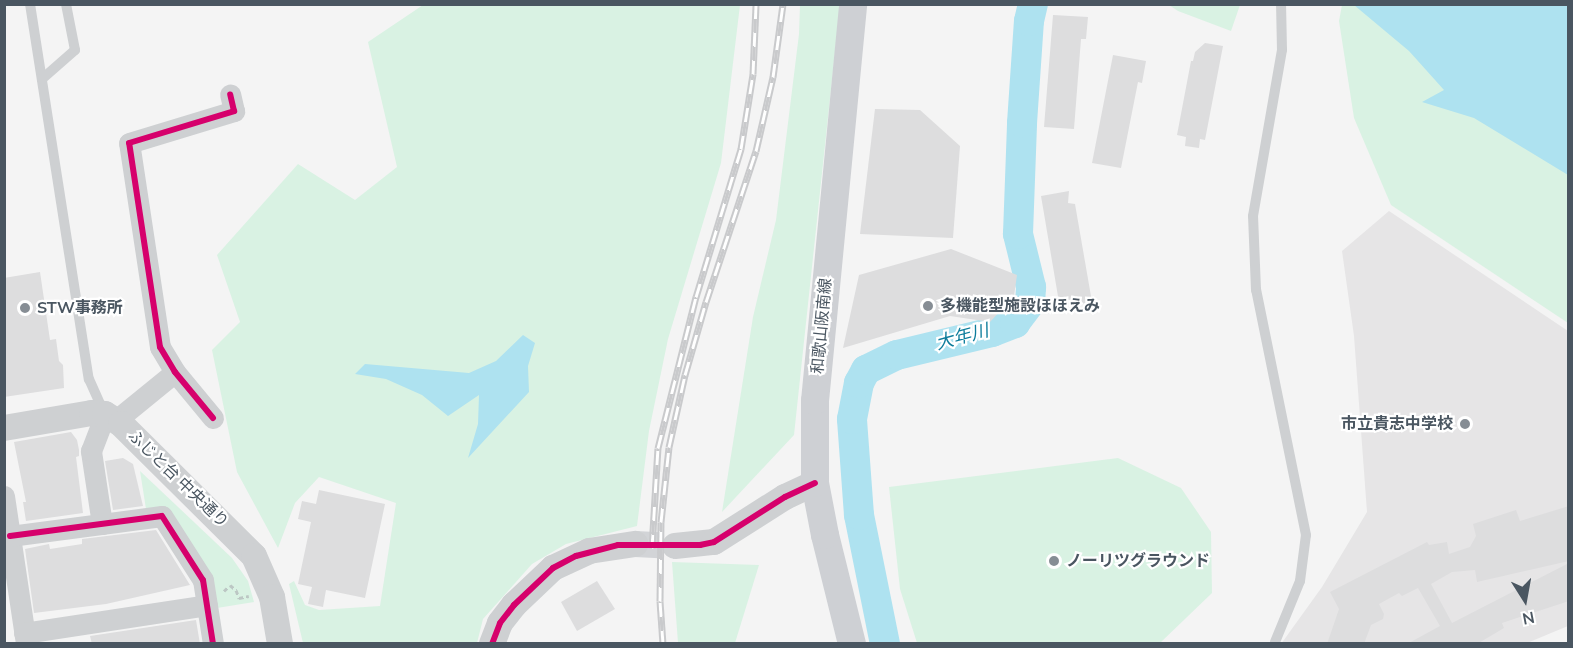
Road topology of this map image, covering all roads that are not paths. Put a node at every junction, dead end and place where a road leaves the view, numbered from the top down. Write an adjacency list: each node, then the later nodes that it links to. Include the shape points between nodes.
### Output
1 (30, 4): 5 (lane)
2 (66, 4): 5 (lane, via 75,50)
3 (853, 4): 11 (main road, 和歌山阪南線, via 815,401)
4 (1281, 4): 19 (lane, via 1282,50 1252,216 1256,290 1306,535 1300,581)
5 (42, 79): 8 (lane, via 89,380)
6 (230, 94): 7 (street, via 234,111 129,143 160,347)
7 (175, 372): 8 (street); 9 (street)
8 (110, 417): 10 (street, via 92,413); 13 (street, via 91,451); 21 (street, ふじと台 中央通り, via 254,556 272,597)
9 (213, 418)
10 (4, 428)
11 (815, 483): 16 (street, via 785,496 714,543); 23 (main road, 和歌山阪南線)
12 (4, 496): 14 (street)
13 (102, 524): 14 (street); 17 (street, via 162,516 203,580)
14 (10, 536): 18 (street)
15 (634, 544): 22 (street, via 589,551 553,568 514,605 500,623)
16 (675, 546)
17 (207, 605): 18 (street); 20 (street)
18 (25, 638)
19 (1275, 642)
20 (213, 644)
21 (280, 644)
22 (492, 644)
23 (852, 644)

